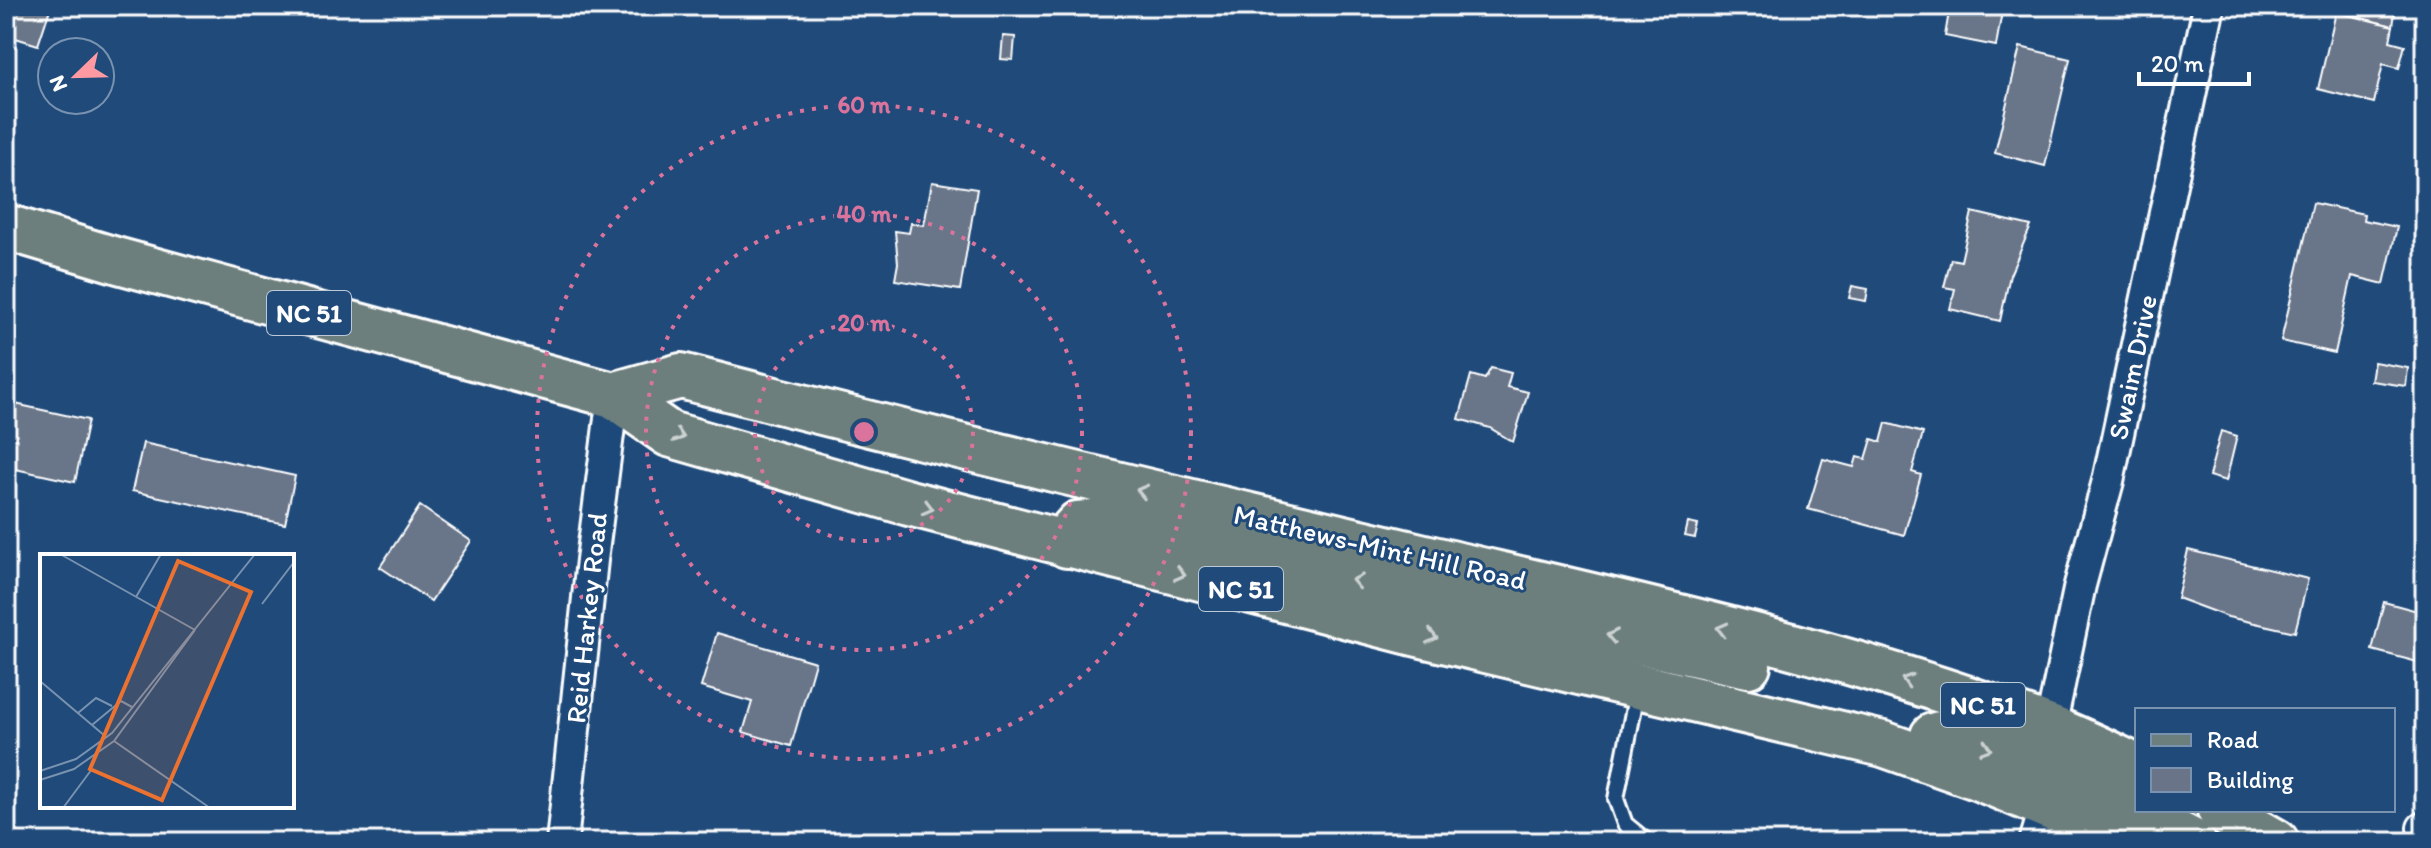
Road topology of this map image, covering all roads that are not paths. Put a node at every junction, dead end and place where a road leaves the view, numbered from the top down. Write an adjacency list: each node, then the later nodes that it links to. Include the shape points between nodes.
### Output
1 (2209, 6): 7 (street, Swaim Drive)
2 (6, 227): 3 (main road, NC 51)
3 (613, 395): 4 (main road, NC 51, one-way to 4, via 669,434); 5 (main road, Matthews-Mint Hill Road / NC 51, one-way to 3, via 681,376); 12 (street, Reid Harkey Road)
4 (1067, 545): 5 (main road, one-way to 4, via 1761,667 1091,521 1078,524); 6 (main road, NC 51, one-way to 6)
5 (1825, 655): 7 (main road, Matthews-Mint Hill Road / NC 51, one-way to 5)
6 (1638, 686): 8 (main road, NC 51); 13 (lane, via 1616,799 1625,824)
7 (2050, 728): 9 (main road, Matthews-Mint Hill Road / NC 51)
8 (1883, 744): 11 (main road, NC 51, via 1974,776); 15 (main road, one-way to 15, via 1940,734 1997,751 2095,792)
9 (2135, 766)
10 (2224, 812): 16 (main road)
11 (2041, 824): 14 (main road, NC 51)
12 (562, 842)
13 (1647, 842)
14 (2122, 842)
15 (2193, 842)
16 (2276, 842)

